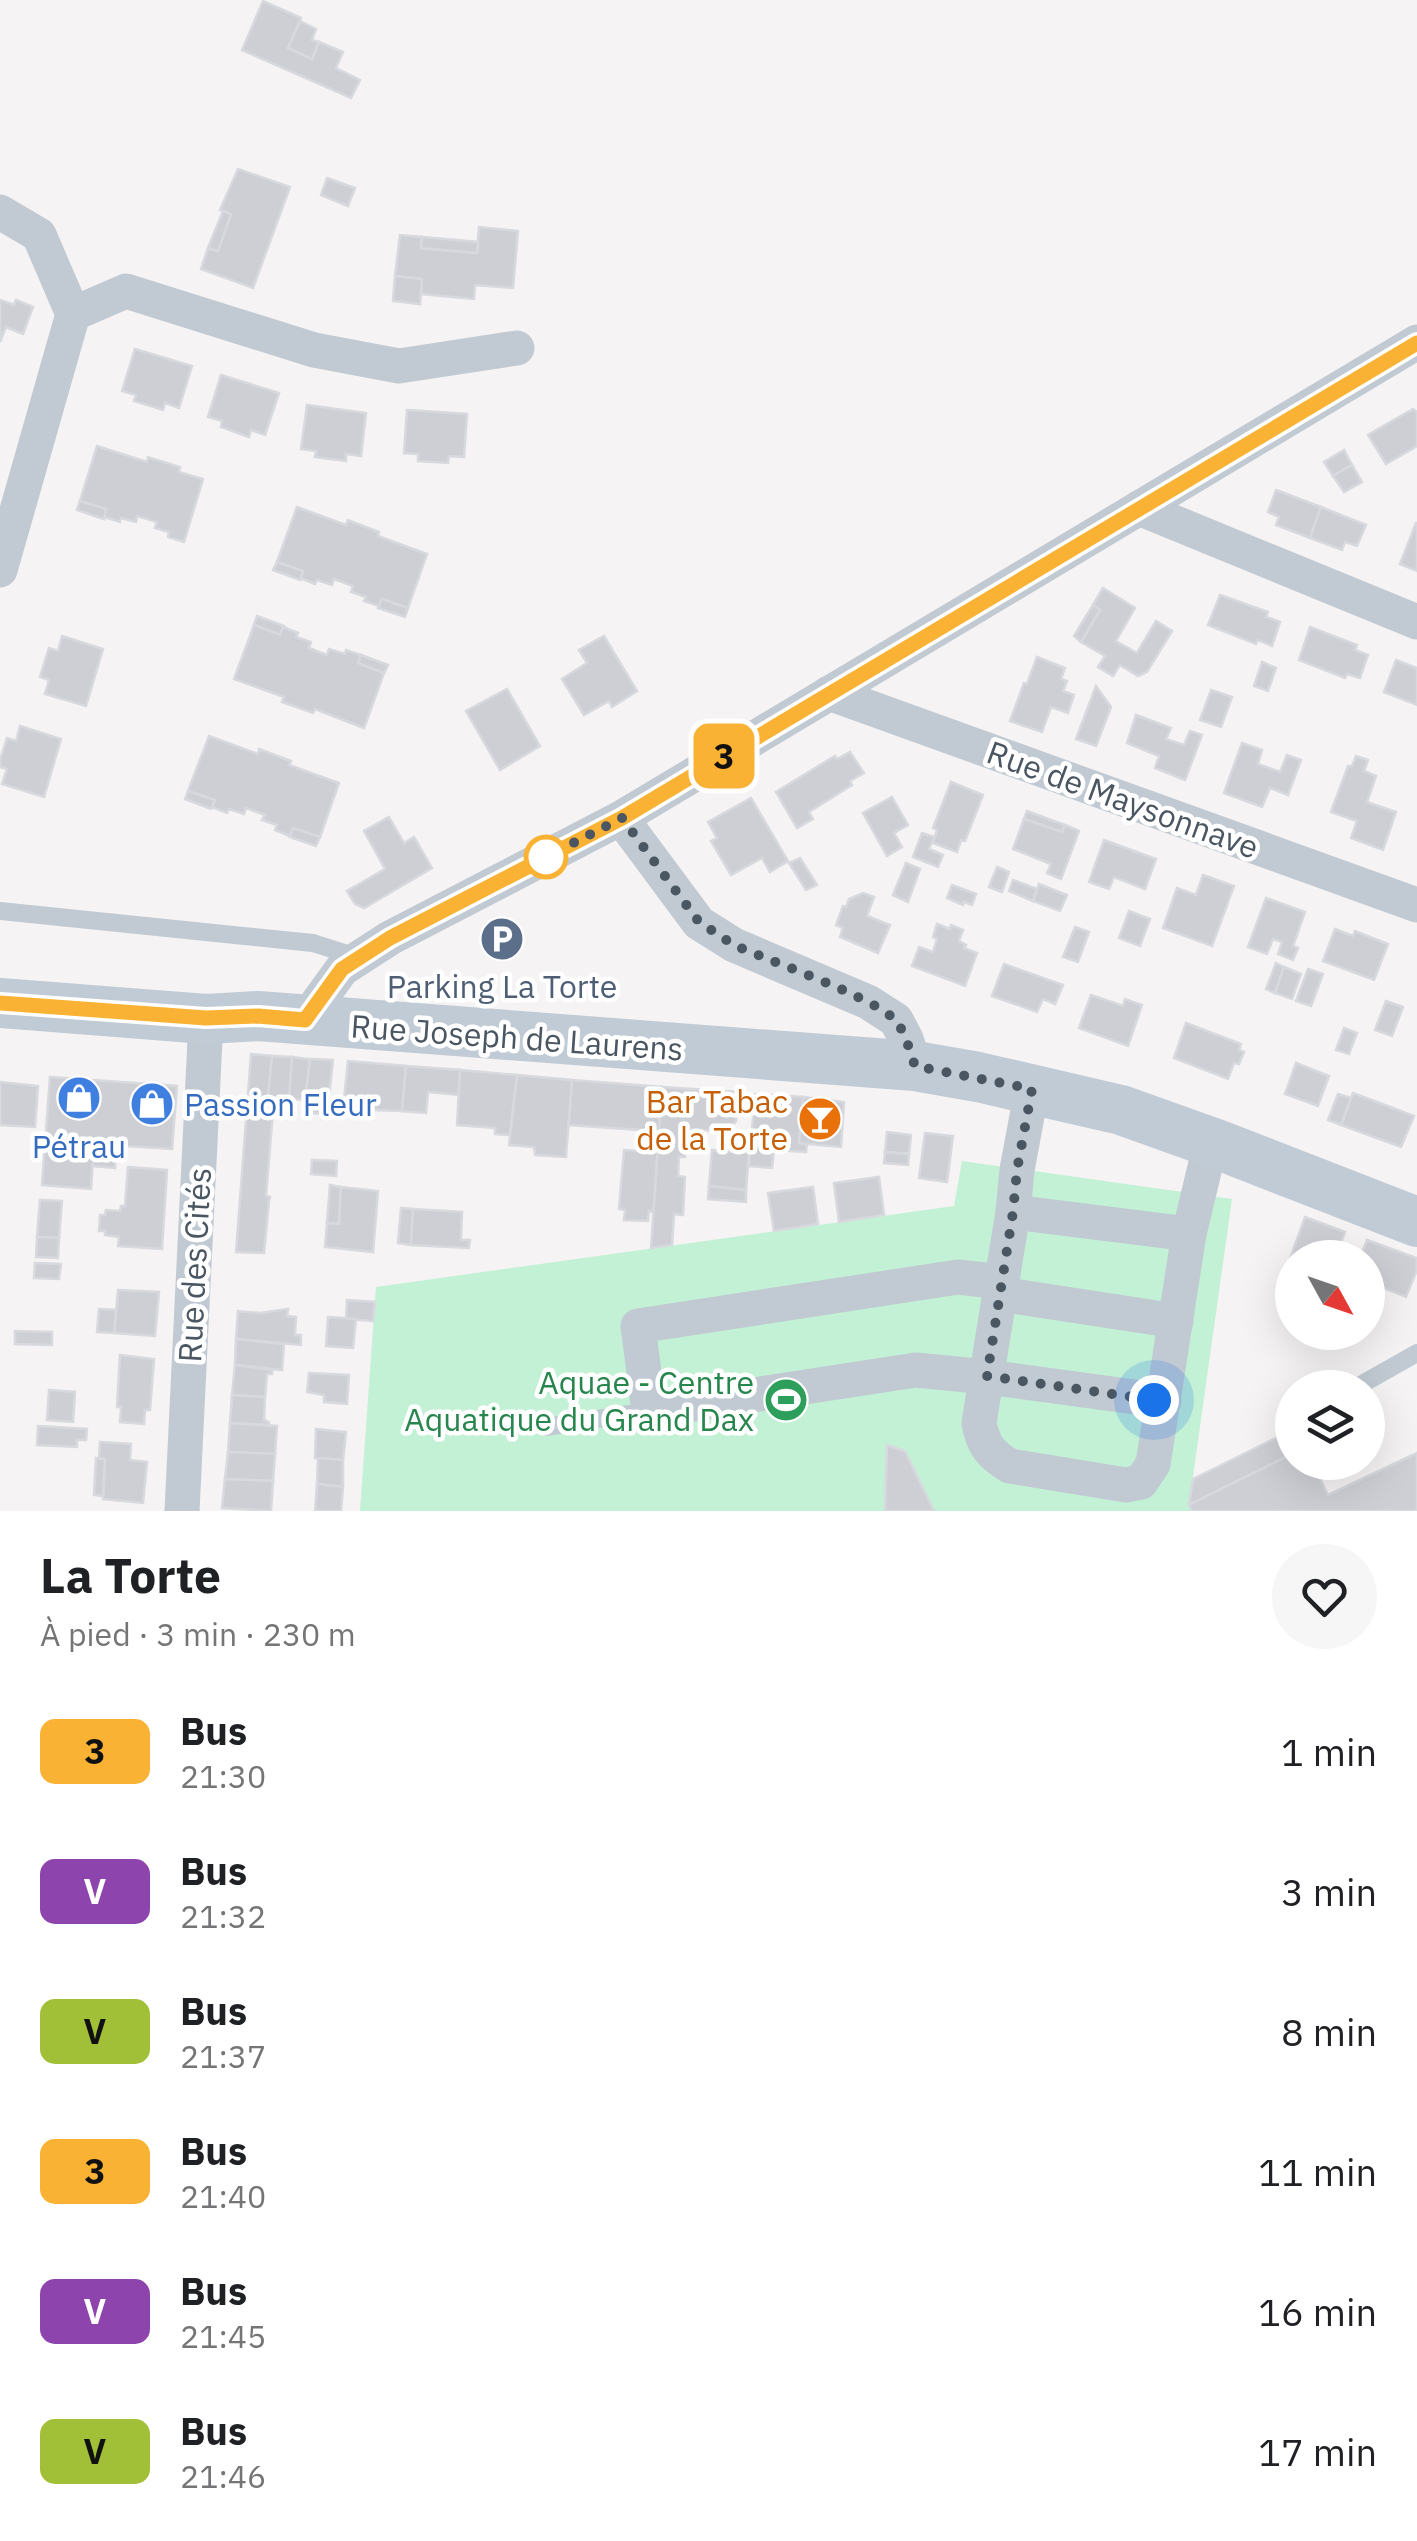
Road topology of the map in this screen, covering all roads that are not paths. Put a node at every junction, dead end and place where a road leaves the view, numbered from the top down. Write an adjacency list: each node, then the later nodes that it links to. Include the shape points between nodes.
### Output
1 (0, 212): 2 (street, via 39,235)
2 (73, 314): 4 (street, via 126,291 314,350 399,366); 6 (street)
3 (1417, 342): 5 (street)
4 (518, 348)
5 (1138, 508): 7 (street); 8 (street)
6 (0, 570)
7 (1417, 622)
8 (829, 693): 9 (street); 10 (street, Rue de Maysonnave)
9 (622, 818): 12 (street); 16 (street, via 699,922 734,945 896,1020)
10 (1417, 905)
11 (0, 911): 12 (lane, via 313,943)
12 (360, 958): 15 (street, via 342,969)
13 (0, 1003): 14 (main road, Rue Joseph de Laurens)
14 (206, 1018): 15 (main road, Rue Joseph de Laurens); 30 (street, Rue des Cités)
15 (305, 1020): 16 (main road, Rue Joseph de Laurens)
16 (915, 1066): 17 (main road, Rue Joseph de Laurens)
17 (1032, 1089): 18 (main road, Rue Joseph de Laurens, via 1121,1110); 19 (street)
18 (1211, 1142): 20 (main road, Rue Joseph de Laurens); 21 (street)
19 (1013, 1212): 21 (street); 22 (street)
20 (1417, 1222)
21 (1189, 1234): 23 (street)
22 (1001, 1288): 23 (street); 26 (street); 28 (street, via 958,1278 638,1326)
23 (1176, 1320): 27 (street)
24 (1417, 1353): 25 (lane)
25 (1385, 1371)
26 (987, 1376): 27 (street); 27 (street, via 979,1424 994,1456 1014,1467 1126,1485 1142,1482 1153,1464); 28 (street, via 916,1370)
27 (1164, 1402)
28 (649, 1412): 29 (lane)
29 (546, 1427)
30 (182, 1511)

